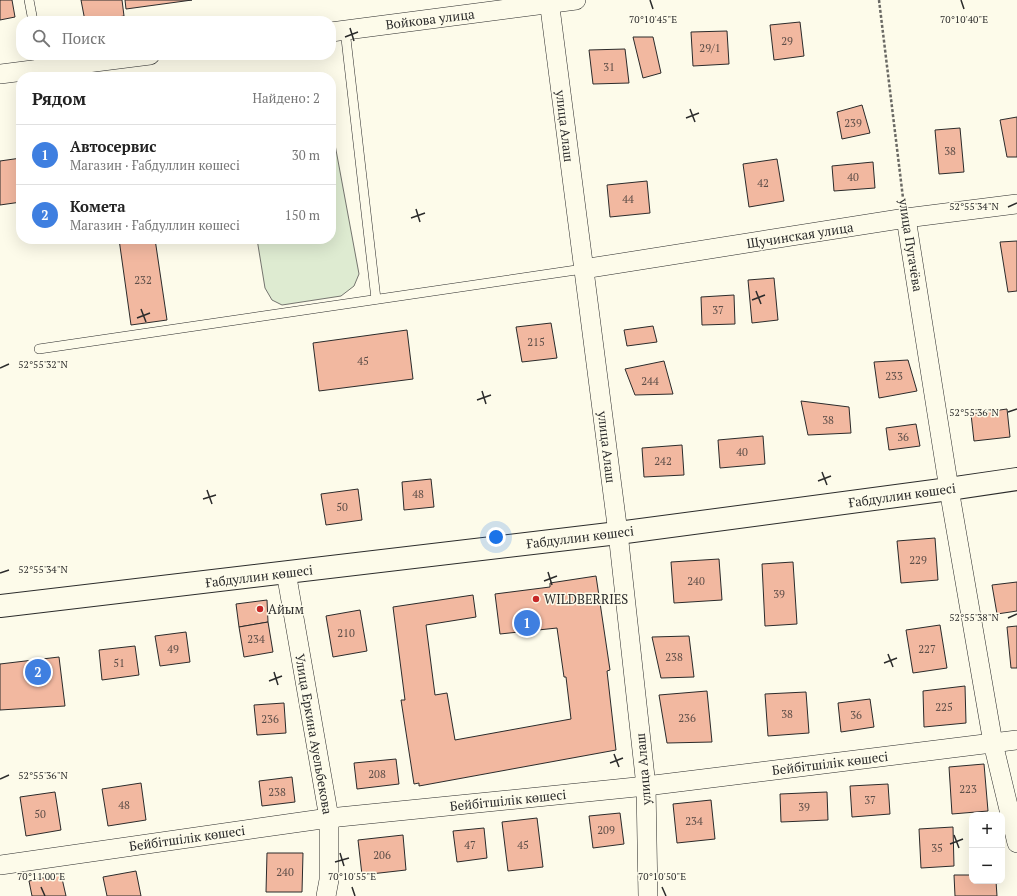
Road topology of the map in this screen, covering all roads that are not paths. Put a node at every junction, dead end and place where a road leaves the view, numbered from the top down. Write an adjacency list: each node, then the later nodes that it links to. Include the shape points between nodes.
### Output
1 (30, 0): 4 (lane)
2 (576, 0): 3 (street, Войкова улица)
3 (549, 2): 5 (street, Войкова улица); 11 (street, улица Алаш)
4 (32, 16)
5 (338, 31): 12 (lane)
6 (71, 60): 7 (street)
7 (39, 62): 8 (street)
8 (0, 74)
9 (1017, 204): 10 (street, Щучинская улица)
10 (906, 218): 11 (street, Щучинская улица); 15 (street, улица Пугачёва)
11 (583, 269): 12 (lane); 16 (street, улица Алаш)
12 (376, 299): 13 (lane)
13 (39, 349)
14 (1017, 479): 15 (street, Ғабдуллин көшесі)
15 (949, 489): 16 (street, Ғабдуллин көшесі); 20 (street, улица Пугачёва)
16 (618, 533): 17 (street, Ғабдуллин көшесі); 21 (street, улица Алаш)
17 (286, 572): 18 (street, Ғабдуллин көшесі); 22 (street, Улица Еркина Ауельбекова)
18 (0, 606)
19 (1017, 740): 20 (street, Бейбітшілік көшесі)
20 (993, 744): 21 (street, Бейбітшілік көшесі); 23 (street, улица Пугачёва)
21 (646, 786): 22 (street, Бейбітшілік көшесі); 26 (street, улица Алаш)
22 (329, 818): 24 (street, Бейбітшілік көшесі); 25 (street, Улица Еркина Ауельбекова, via 329,880)
23 (1017, 844)
24 (0, 865)
25 (326, 896)
26 (648, 896)

